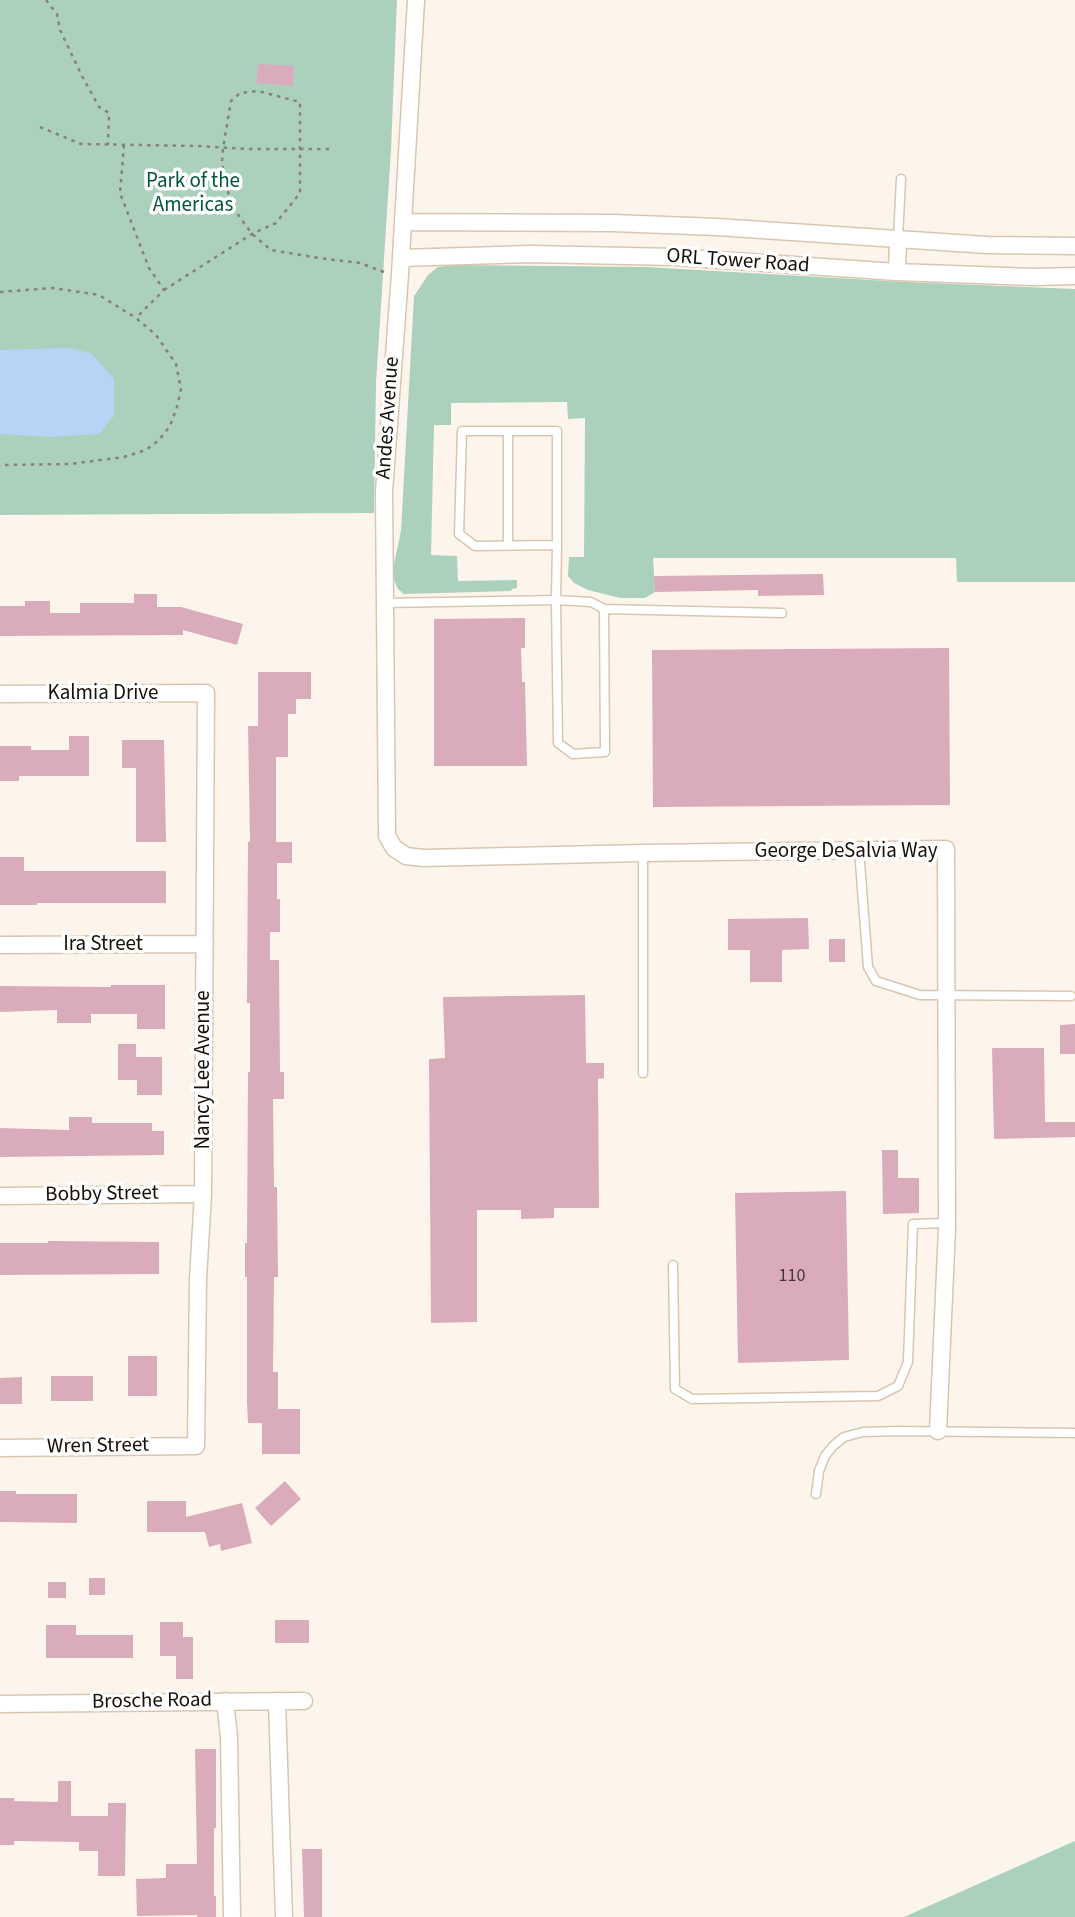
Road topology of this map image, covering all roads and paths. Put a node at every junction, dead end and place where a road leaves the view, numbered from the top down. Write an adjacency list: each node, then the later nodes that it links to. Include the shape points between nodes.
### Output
1 (46, 0): 4 (path, via 57,14 60,30 99,107 109,113)
2 (416, 0): 10 (street, Andes Avenue)
3 (40, 127): 4 (path, via 81,144)
4 (108, 145): 5 (path)
5 (124, 145): 6 (path); 17 (path, via 120,193 149,268)
6 (223, 148): 7 (path); 7 (path, via 231,101 240,93 258,91 300,102); 11 (path, via 231,205)
7 (300, 149): 8 (path); 11 (path, via 300,193 276,223)
8 (330, 149)
9 (901, 179): 12 (lane)
10 (403, 222): 12 (street, ORL Tower Road, via 612,223); 14 (street, Andes Avenue)
11 (252, 234): 14 (path, via 271,250 360,263 379,271); 17 (path)
12 (898, 239): 13 (street, ORL Tower Road); 15 (street)
13 (1075, 246)
14 (400, 266): 15 (street, ORL Tower Road, via 530,254 676,257); 25 (street, Andes Avenue, via 384,492)
15 (897, 272): 16 (street, ORL Tower Road)
16 (1075, 276)
17 (164, 290): 19 (path)
18 (0, 292): 19 (path, via 52,288 99,295)
19 (136, 318): 21 (path, via 156,335 176,364 181,389 170,426 159,440 124,457 70,464)
20 (508, 431): 22 (lane); 22 (lane, via 462,430 459,534 475,546); 23 (lane, via 557,431)
21 (0, 465)
22 (508, 545): 23 (lane)
23 (557, 545): 24 (lane)
24 (556, 600): 25 (lane); 26 (lane, via 592,602); 26 (lane, via 558,743 573,754 606,752)
25 (385, 603): 30 (street, Andes Avenue)
26 (604, 609): 27 (lane)
27 (782, 613)
28 (206, 693): 29 (street, Kalmia Drive); 33 (street, Nancy Lee Avenue)
29 (0, 694)
30 (387, 836): 32 (street, George DeSalvia Way, via 406,856 423,858)
31 (859, 850): 32 (street, George DeSalvia Way); 35 (lane, via 868,967 876,981 920,995); 35 (street, George DeSalvia Way, via 946,849)
32 (643, 853): 37 (lane)
33 (205, 944): 34 (street, Ira Street); 38 (street, Nancy Lee Avenue)
34 (0, 945)
35 (947, 995): 36 (lane); 40 (street, George DeSalvia Way)
36 (1071, 996)
37 (643, 1073)
38 (203, 1194): 39 (street, Bobby Street); 44 (street, Nancy Lee Avenue)
39 (0, 1196)
40 (947, 1223): 41 (lane, via 913,1224 908,1362 898,1386 878,1396 692,1399 675,1389); 42 (street, George DeSalvia Way)
41 (673, 1265)
42 (938, 1431): 43 (lane); 46 (lane, via 844,1437 825,1456)
43 (1075, 1433)
44 (195, 1446): 45 (street, Wren Street)
45 (0, 1448)
46 (816, 1493)
47 (304, 1700): 49 (street, Brosche Road)
48 (225, 1701): 49 (street, Brosche Road); 50 (street, Brosche Road); 51 (street)
49 (277, 1701): 52 (street)
50 (0, 1704)
51 (232, 1917)
52 (284, 1917)

